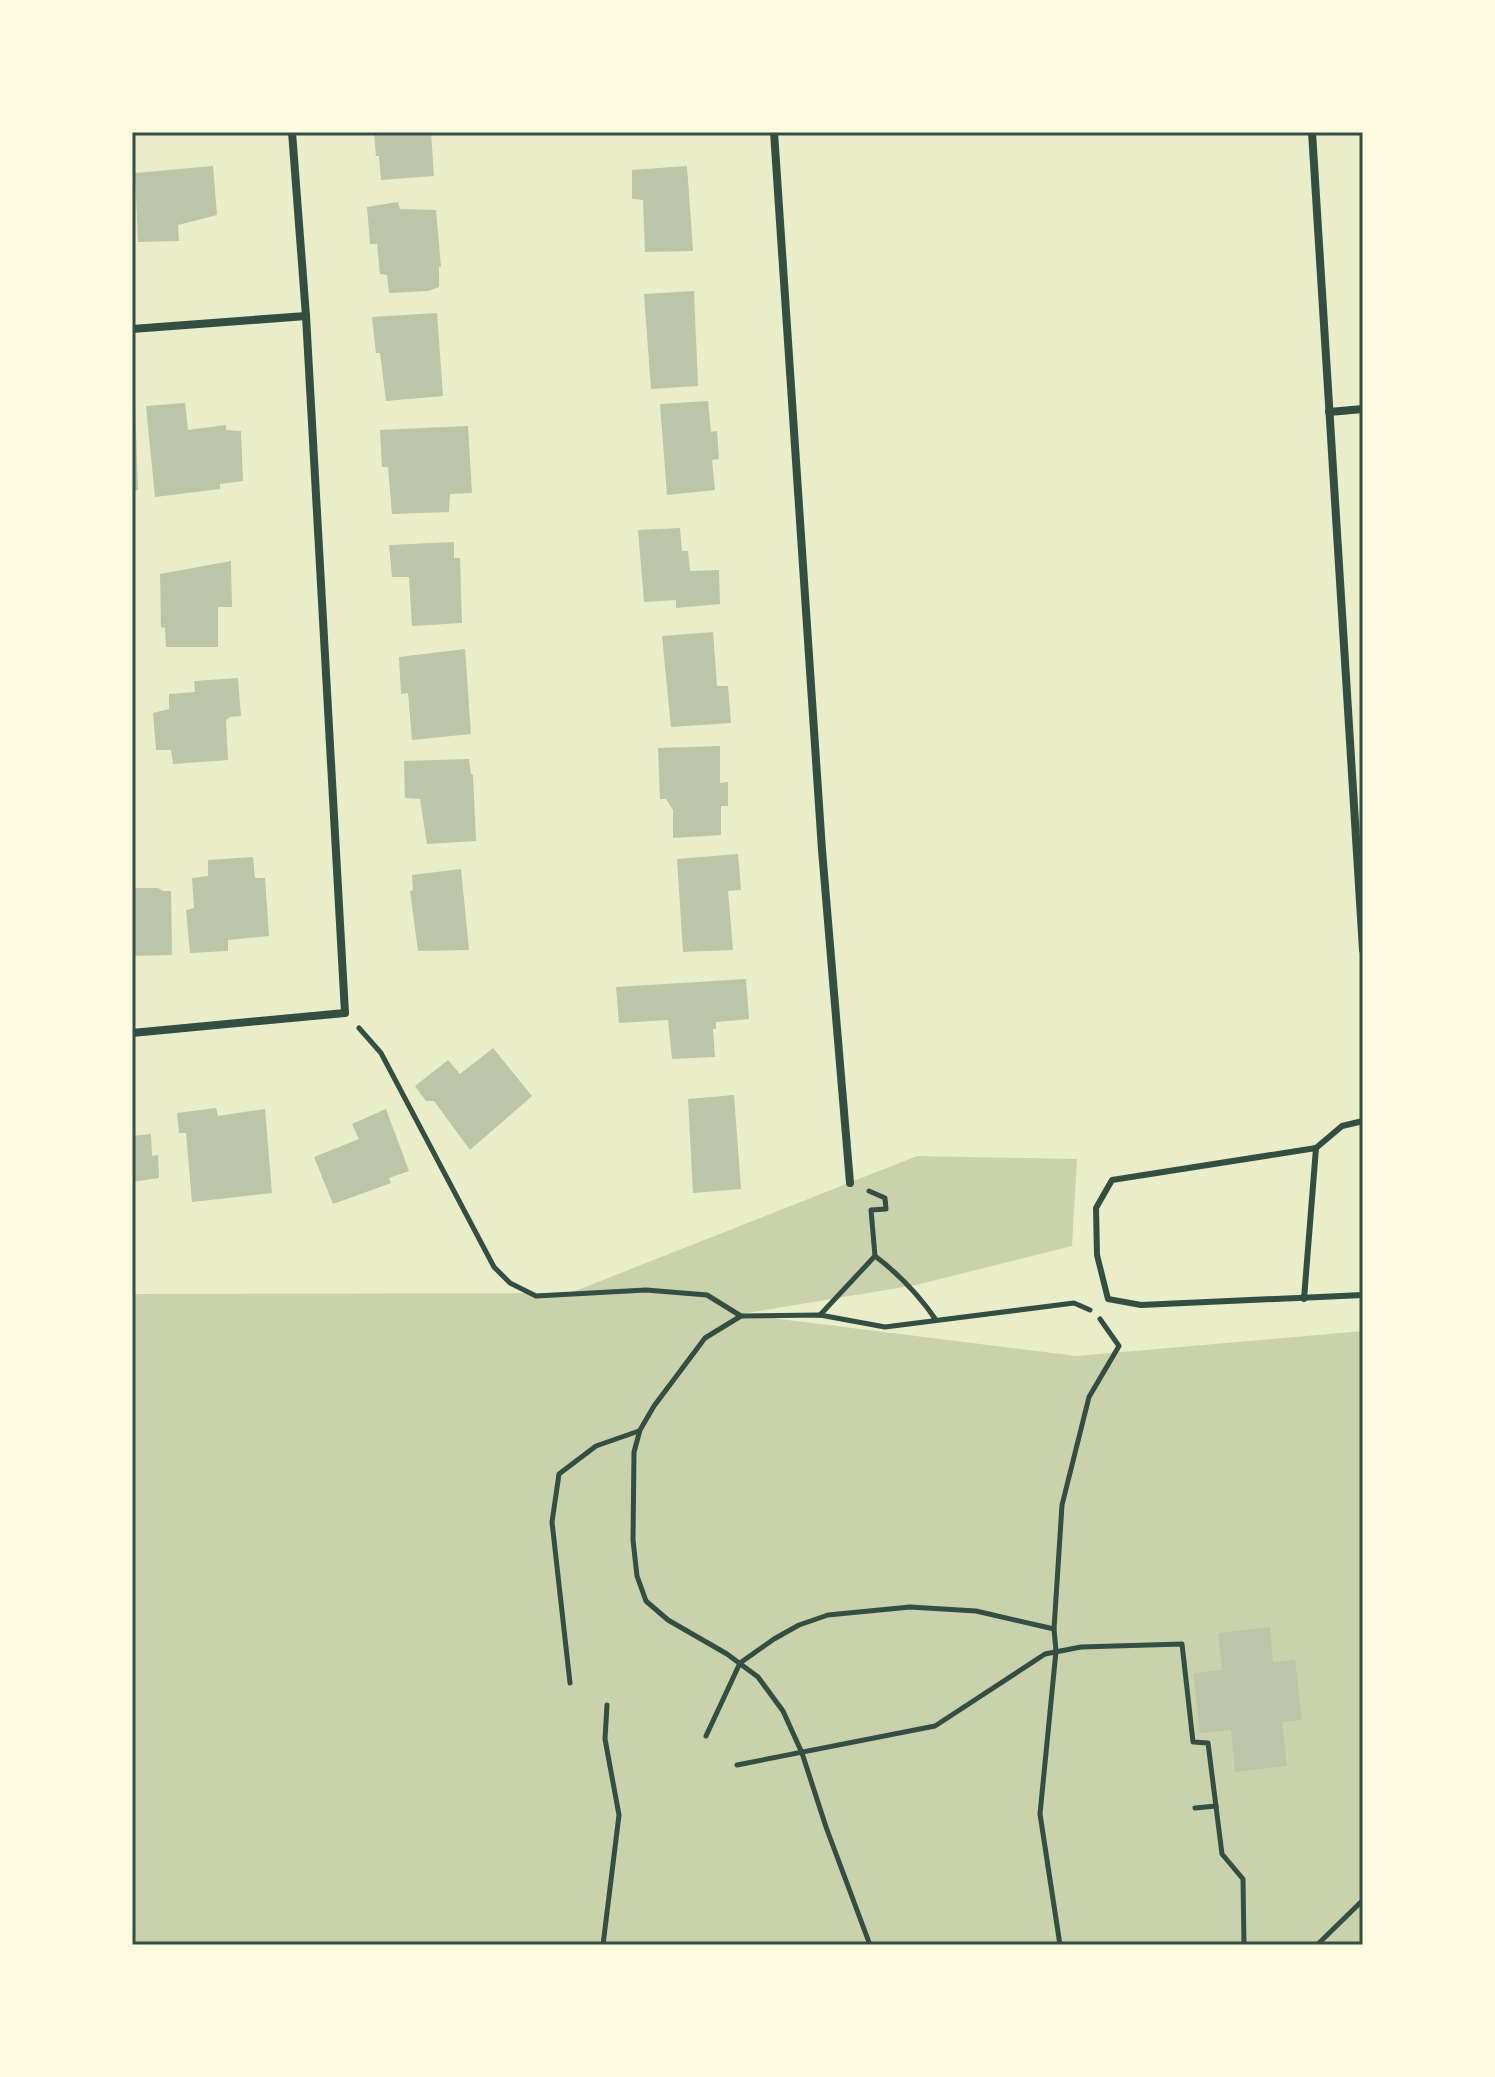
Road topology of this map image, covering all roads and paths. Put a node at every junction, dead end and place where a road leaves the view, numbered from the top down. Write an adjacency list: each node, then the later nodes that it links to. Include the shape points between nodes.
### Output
1 (292, 132): 4 (street)
2 (774, 132): 13 (street)
3 (1312, 132): 7 (street)
4 (306, 316): 5 (street); 9 (street)
5 (132, 329)
6 (1363, 409): 7 (street)
7 (1329, 412): 8 (street)
8 (1363, 950)
9 (345, 1013): 10 (street); 18 (path, via 381,1053 494,1267 510,1283 536,1296 646,1290 707,1295)
10 (132, 1033)
11 (1363, 1121): 12 (lane, via 1342,1126)
12 (1316, 1148): 16 (lane); 16 (lane, via 1112,1180 1096,1208 1097,1255 1108,1299 1141,1305)
13 (850, 1183): 14 (path, via 885,1198 886,1209 871,1210)
14 (875, 1256): 17 (path); 19 (path, via 897,1273)
15 (1363, 1295): 16 (lane)
16 (1304, 1299)
17 (820, 1315): 18 (path); 19 (path, via 885,1327)
18 (741, 1316): 20 (path, via 705,1338)
19 (936, 1320): 21 (path, via 1074,1303 1096,1313 1119,1346 1089,1397 1062,1505)
20 (640, 1430): 23 (path, via 634,1452 633,1540 646,1601); 24 (path, via 596,1446 559,1474 552,1522)
21 (1054, 1629): 22 (path); 23 (path, via 976,1611 910,1607 828,1615 799,1625)
22 (1056, 1651): 27 (path, via 935,1726); 29 (path, via 1182,1644 1193,1742 1208,1743); 34 (path, via 1040,1814)
23 (740, 1663): 26 (path); 27 (path, via 758,1677 783,1711)
24 (570, 1683)
25 (607, 1705): 32 (path, via 605,1739 619,1815)
26 (706, 1736)
27 (802, 1753): 28 (path); 33 (path)
28 (737, 1765)
29 (1216, 1806): 30 (path); 35 (path, via 1222,1854 1243,1879)
30 (1195, 1808)
31 (1363, 1900): 36 (path)
32 (603, 1945)
33 (870, 1945)
34 (1060, 1945)
35 (1244, 1945)
36 (1317, 1945)

